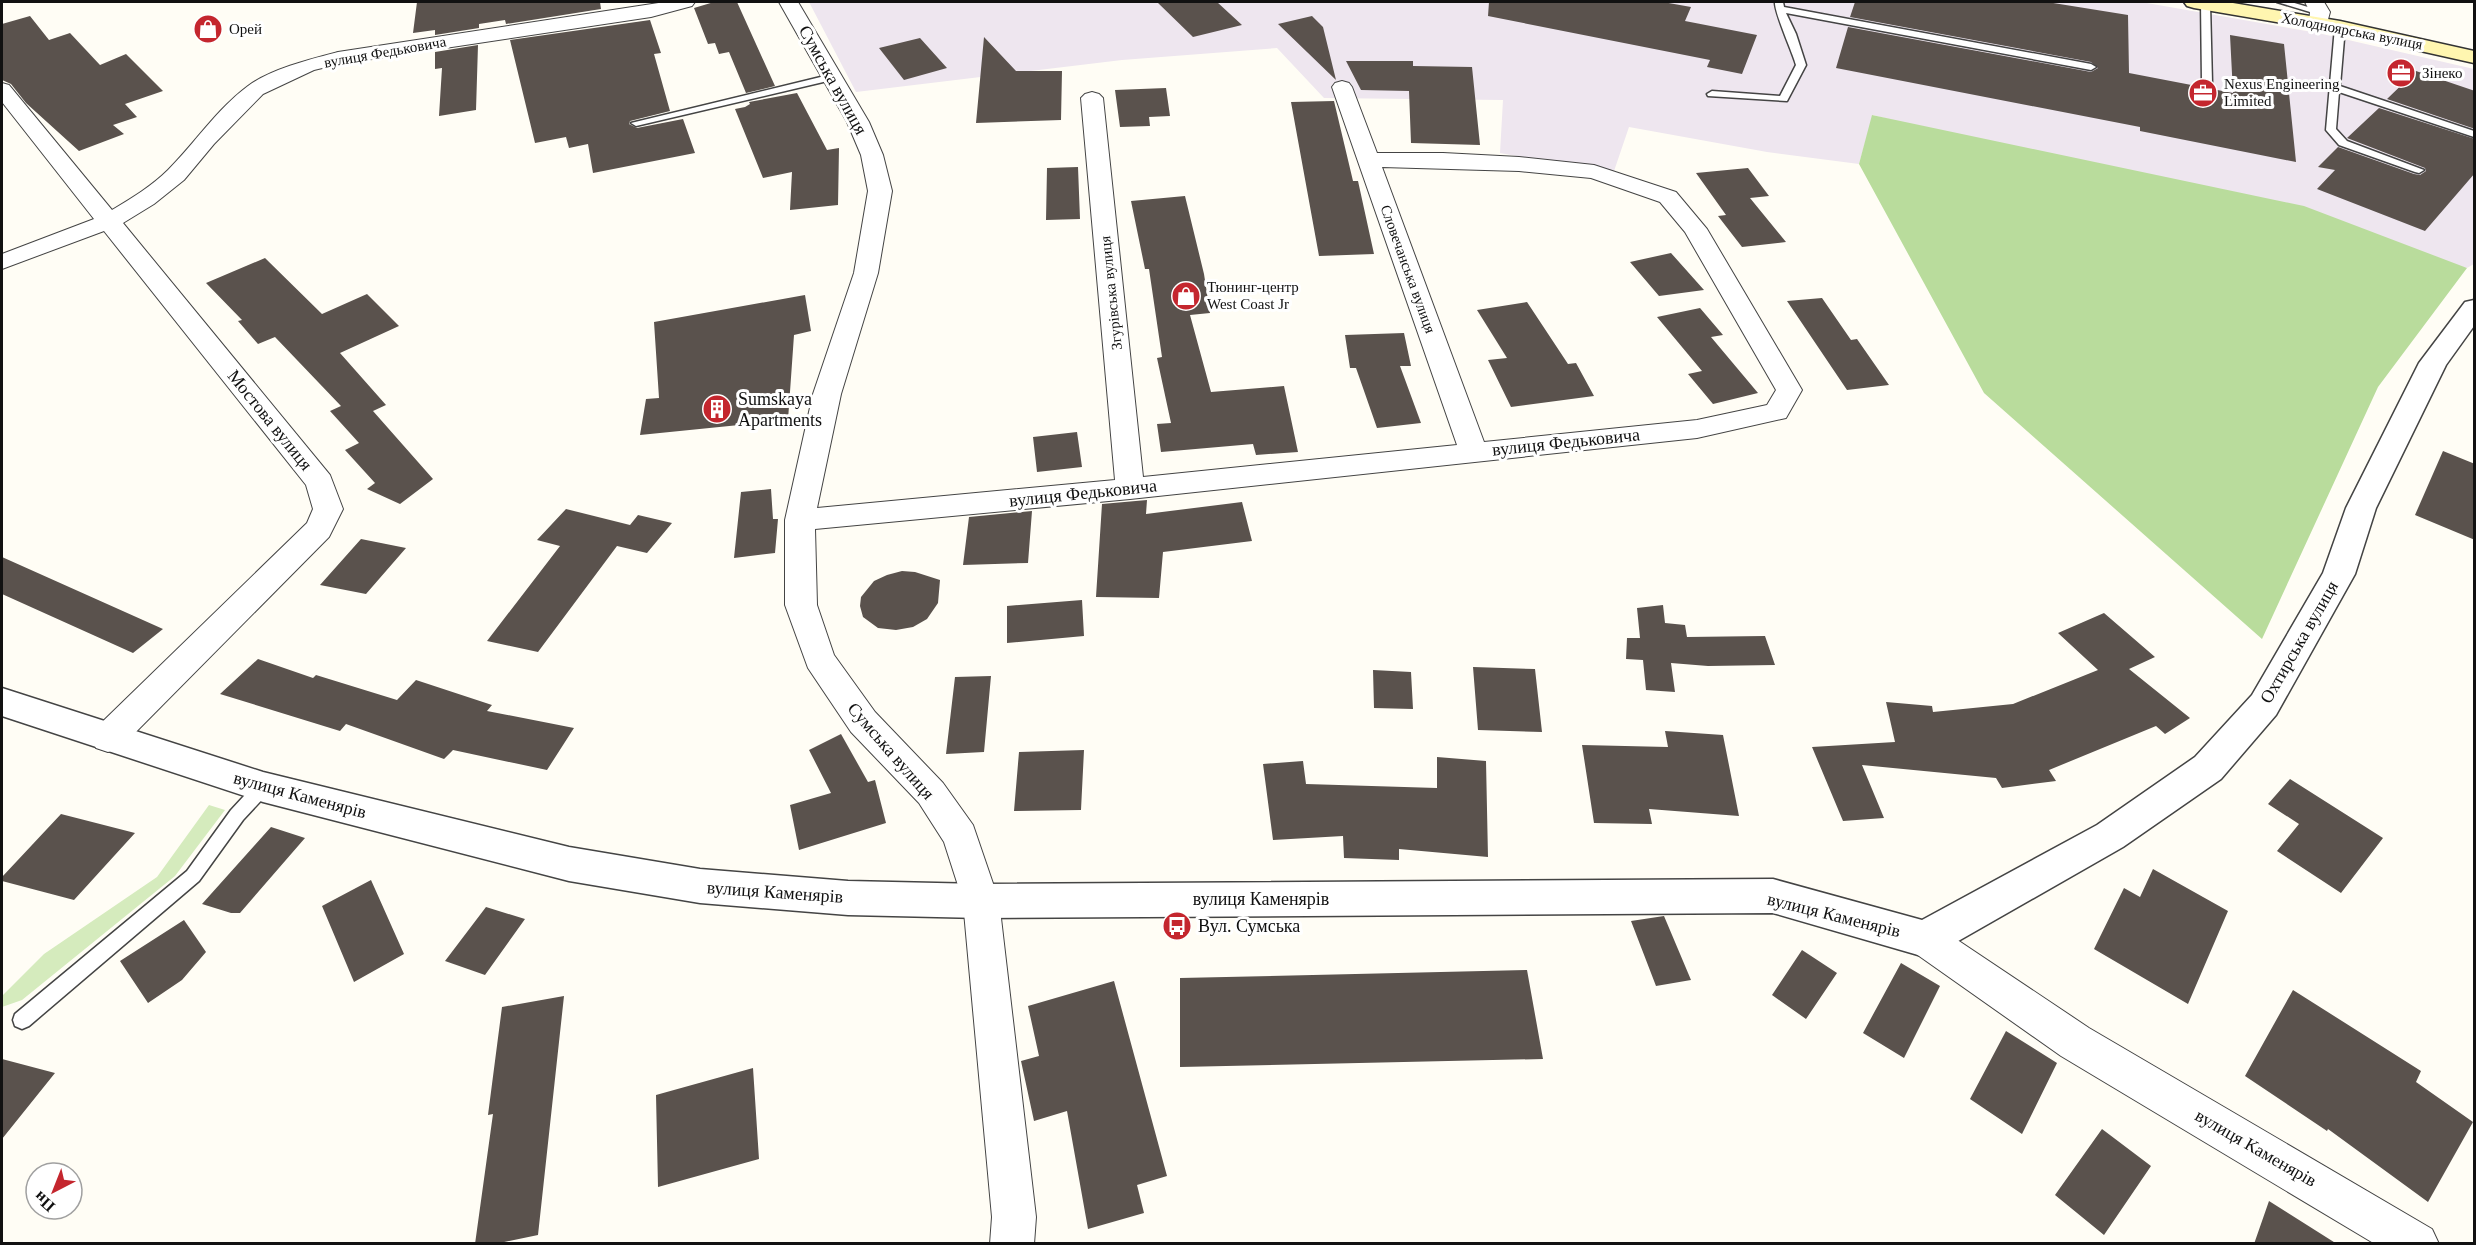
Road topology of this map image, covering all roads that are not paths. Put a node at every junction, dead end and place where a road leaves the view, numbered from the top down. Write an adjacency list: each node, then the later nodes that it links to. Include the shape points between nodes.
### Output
1 (685, 2): 21 (street, вулиця Федьковича, via 651,11 338,58 307,66 256,90 176,175)
2 (788, 2): 10 (street, Сумська вулиця)
3 (2200, 2): 6 (main road, Холодноярська вулиця); 11 (lane)
4 (2282, 2): 6 (lane)
5 (1779, 5): 9 (lane); 15 (lane, via 1801,66 1783,99)
6 (2318, 12): 7 (main road, Холодноярська вулиця)
7 (2340, 27): 8 (main road, Холодноярська вулиця); 13 (lane)
8 (2475, 57)
9 (2091, 67)
10 (833, 77): 17 (lane); 26 (street, Сумська вулиця, via 872,154 880,191 867,273 827,394)
11 (2207, 83)
12 (1342, 87): 19 (street, Словечанська вулиця)
13 (2334, 87): 18 (lane); 20 (lane, via 2331,130 2343,142)
14 (2, 89): 21 (street, Мостова вулиця)
15 (1712, 94)
16 (1092, 98): 25 (street, Згурівська вулиця)
17 (636, 123)
18 (2475, 134)
19 (1369, 160): 24 (street, Словечанська вулиця); 24 (street, вулиця Федьковича, via 1487,162 1594,172 1668,197 1695,229 1789,390 1776,412 1696,429)
20 (2418, 170)
21 (110, 221): 22 (street, вулиця Федьковича); 28 (street, Мостова вулиця, via 320,482 328,509 319,529)
22 (2, 262)
23 (2475, 309): 31 (street, Охтирська вулиця, via 2433,363 2361,508 2339,574 2264,705 2208,768 2110,836)
24 (1473, 451): 25 (street, вулиця Федьковича)
25 (1130, 489): 26 (street, вулиця Федьковича)
26 (800, 520): 30 (street, Сумська вулиця, via 801,605 819,659 863,722 931,794 960,836)
27 (2, 702): 28 (street, вулиця Каменярів)
28 (108, 738): 29 (street, вулиця Каменярів)
29 (263, 787): 30 (street, вулиця Каменярів, via 569,864 700,886 848,898); 32 (lane, via 237,815 193,876)
30 (981, 901): 31 (street, вулиця Каменярів, via 1773,896); 33 (street, Сумська вулиця, via 1014,1217)
31 (1925, 939): 34 (street, вулиця Каменярів, via 2075,1042)
32 (22, 1020)
33 (1011, 1244)
34 (2417, 1244)

